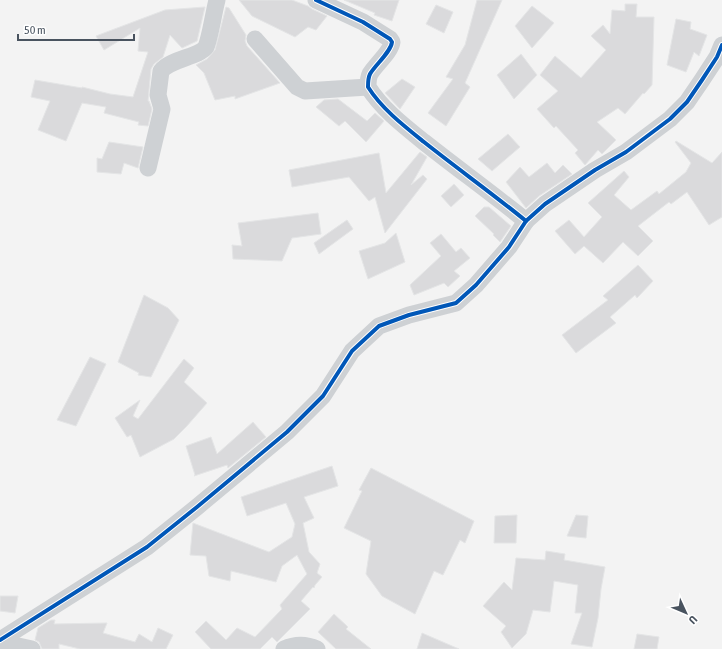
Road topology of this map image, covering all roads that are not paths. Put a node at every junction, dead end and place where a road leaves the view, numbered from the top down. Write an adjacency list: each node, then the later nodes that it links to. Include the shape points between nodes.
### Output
1 (216, 0): 6 (street, via 204,49 161,71 158,96 162,109)
2 (322, 1): 5 (street, via 363,22 392,42 369,76)
3 (255, 39): 5 (street, via 301,90)
4 (722, 45): 7 (street, via 717,57 687,102 670,119 626,152 545,204)
5 (368, 87): 7 (street, via 376,99 406,127)
6 (148, 168)
7 (526, 221): 8 (street, via 509,247 476,285 456,303 379,326 352,351 323,396 287,432 197,507 147,547)
8 (0, 641): 9 (street)
9 (32, 649)
10 (284, 649): 11 (street, via 299,645)
11 (317, 649)

